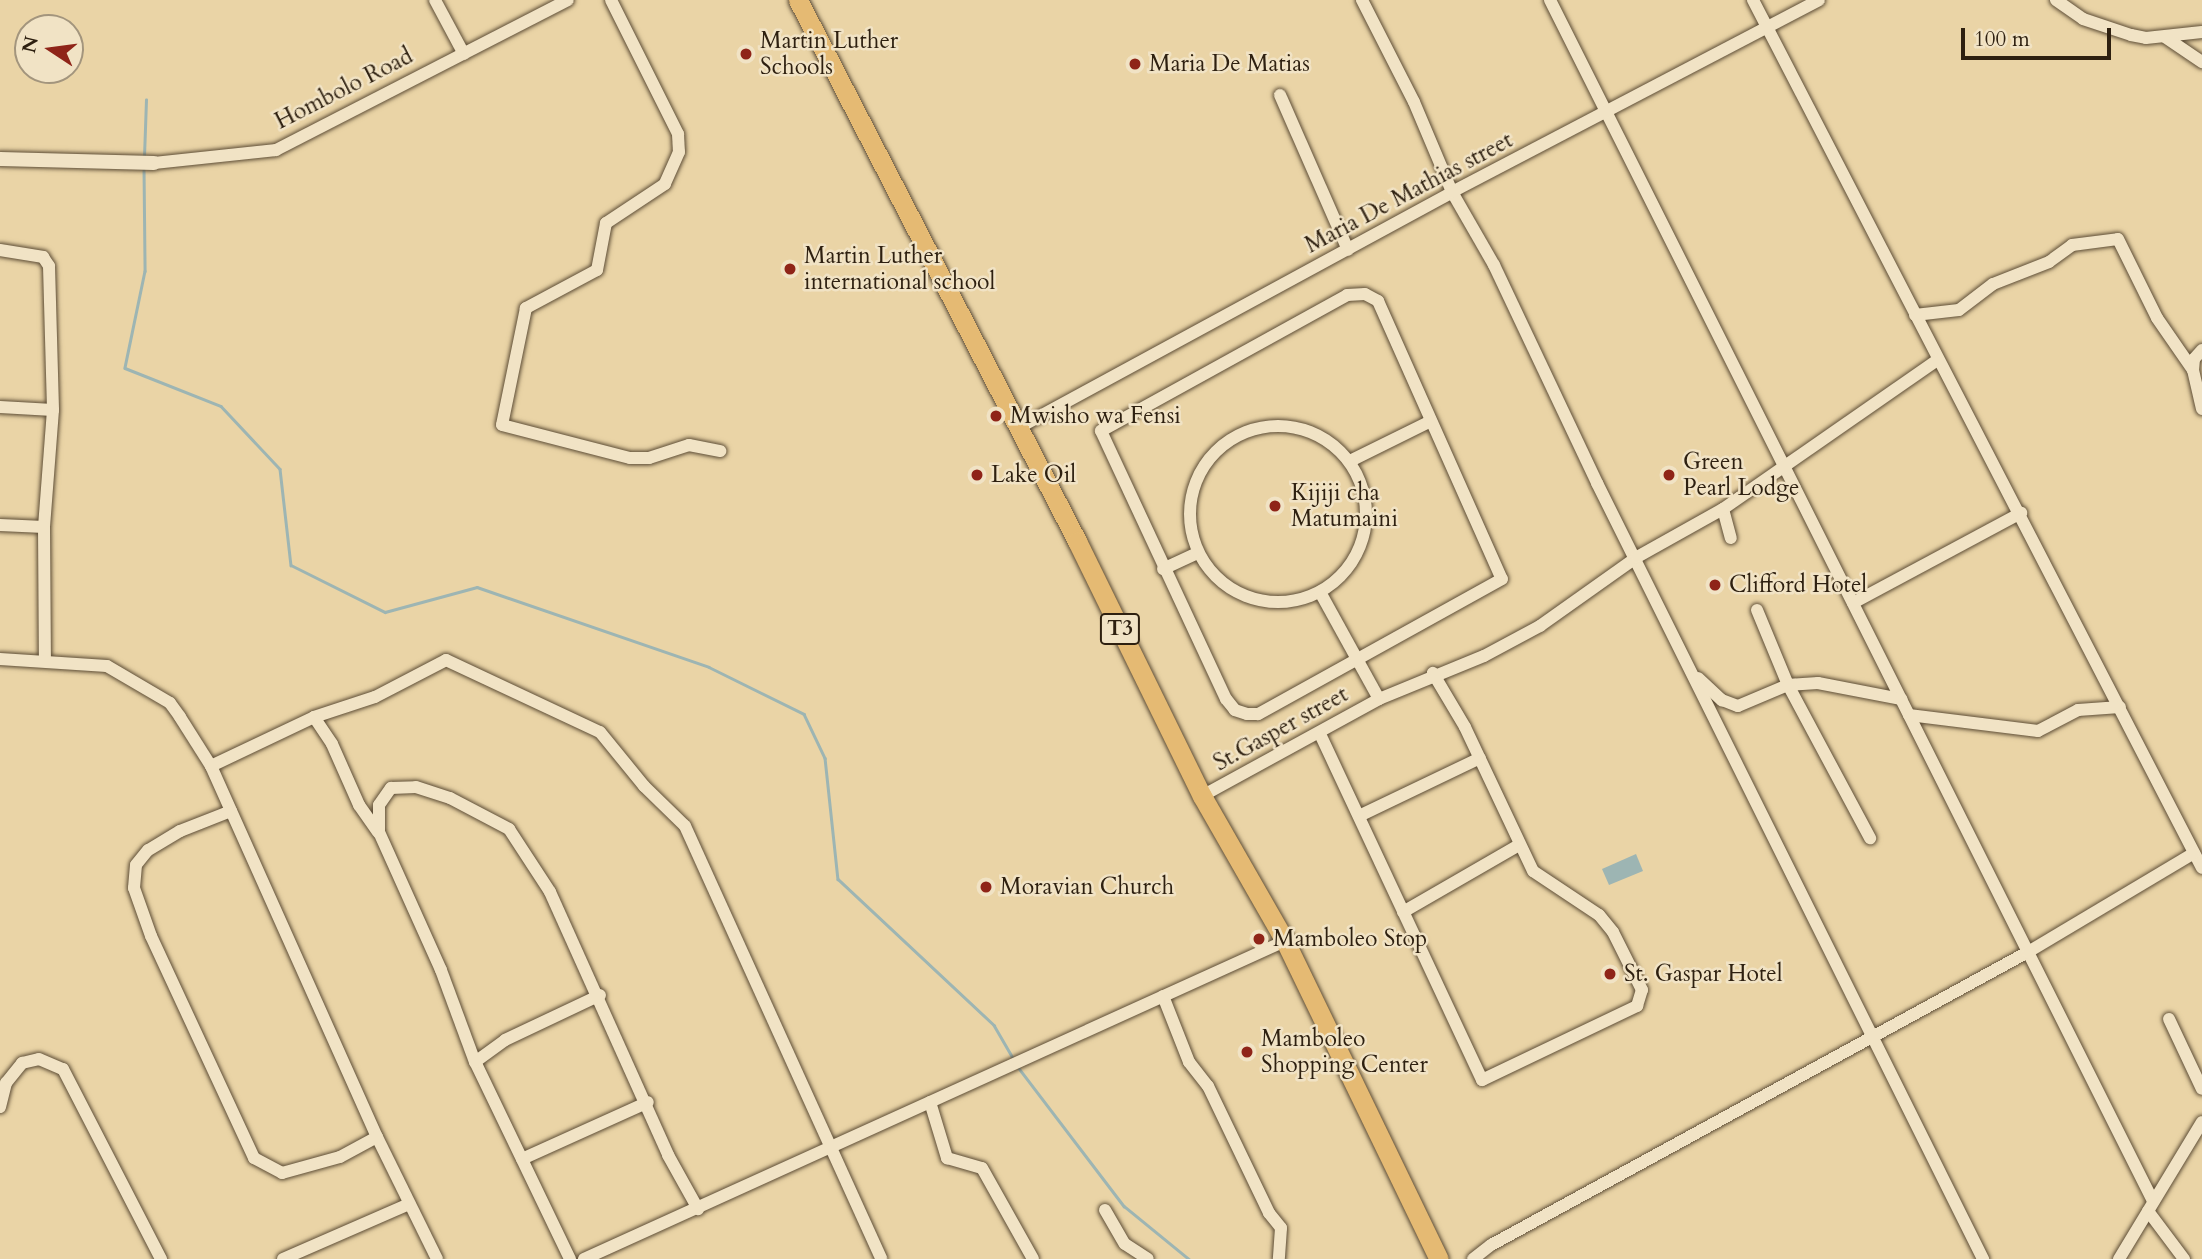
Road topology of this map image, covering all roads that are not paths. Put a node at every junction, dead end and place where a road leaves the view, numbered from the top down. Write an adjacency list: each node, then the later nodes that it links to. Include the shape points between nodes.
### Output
1 (435, 0): 13 (street)
2 (568, 0): 13 (street, Hombolo Road)
3 (611, 0): 31 (street, via 678,134 679,152 664,184 606,223 597,270 526,308 502,425 630,458 649,458 690,445)
4 (798, 0): 30 (highway, T3)
5 (1362, 0): 19 (street, via 1414,102)
6 (1550, 0): 16 (street)
7 (1753, 0): 10 (street)
8 (1819, 0): 10 (street, Maria De Mathias street)
9 (2056, 0): 12 (street, via 2103,26 2146,38)
10 (1767, 27): 16 (street, Maria De Mathias street); 22 (street)
11 (2202, 32): 12 (street)
12 (2165, 37): 14 (street)
13 (464, 54): 18 (street, Hombolo Road, via 276,150)
14 (2202, 62)
15 (1280, 95): 21 (street)
16 (1607, 112): 19 (street, Maria De Mathias street); 33 (street)
17 (0, 159): 18 (street, Hombolo Road)
18 (154, 163)
19 (1452, 192): 21 (street, Maria De Mathias street); 40 (street, via 1494,265 1597,484)
20 (0, 250): 28 (street, via 43,257 49,266)
21 (1348, 250): 30 (street, Maria De Mathias street)
22 (1915, 315): 24 (street); 25 (street, via 1959,310 1993,284 2049,262 2071,245 2118,239 2157,318)
23 (2202, 350): 25 (street, via 2194,359)
24 (1937, 360): 33 (street, St.Gasper street); 35 (street)
25 (2193, 370): 27 (street)
26 (0, 407): 28 (street)
27 (2202, 409)
28 (53, 410): 37 (street)
29 (1431, 421): 32 (street); 41 (street, via 1378,301 1364,294 1347,295 1215,365 1101,431); 45 (street, via 1502,579)
30 (1020, 427): 59 (highway, T3)
31 (720, 451)
32 (1350, 461): 39 (street, via 1333,444 1290,425 1266,425 1223,444 1206,462 1192,494 1191,530); 42 (street, via 1363,488 1367,518 1360,547 1349,565)
33 (1785, 463): 34 (street, St.Gasper street); 43 (street)
34 (1723, 509): 38 (street); 40 (street, St.Gasper street)
35 (2021, 513): 43 (street); 53 (street)
36 (0, 525): 37 (street)
37 (44, 527): 47 (street)
38 (1731, 538)
39 (1198, 553): 41 (street); 42 (street, via 1224,584 1251,598 1281,603)
40 (1637, 557): 48 (street, St.Gasper street, via 1540,626 1485,656); 49 (street)
41 (1163, 569): 45 (street, via 1235,710 1258,714)
42 (1320, 592): 45 (street)
43 (1853, 603): 52 (street)
44 (1757, 610): 50 (street)
45 (1358, 656): 51 (street)
46 (0, 659): 47 (street)
47 (45, 661): 58 (street, via 107,666 138,683 170,704)
48 (1433, 673): 51 (street, St.Gasper street); 57 (street)
49 (1692, 673): 50 (street, via 1722,700 1738,706); 73 (street)
50 (1788, 685): 52 (street, via 1829,684); 63 (street)
51 (1379, 699): 56 (street, St.Gasper street)
52 (1901, 699): 54 (street)
53 (2120, 707): 54 (street, via 2078,710 2038,731); 65 (street)
54 (1909, 715): 69 (street)
55 (314, 717): 58 (street); 62 (street, via 332,744 359,805); 81 (street, via 375,697 446,660 600,732 644,786 685,826)
56 (1321, 734): 59 (street, St.Gasper street); 61 (street)
57 (1480, 758): 61 (street); 64 (street)
58 (211, 766): 60 (street)
59 (1202, 796): 68 (highway, T3)
60 (231, 811): 80 (street); 80 (street, via 180,831 148,850 136,865 134,888 151,936 254,1158 282,1173 340,1157)
61 (1359, 816): 67 (street)
62 (379, 832): 70 (street, via 382,797 400,784 450,798 509,829 550,892); 74 (street, via 441,970)
63 (1870, 838)
64 (1520, 845): 67 (street); 67 (street, via 1538,877 1606,922 1642,990 1637,1006 1482,1080)
65 (2194, 853): 66 (street); 69 (street)
66 (2202, 868)
67 (1403, 912)
68 (1285, 940): 71 (street); 96 (highway, T3)
69 (2028, 952): 73 (street); 84 (street)
70 (600, 995): 74 (street, via 505,1040); 76 (street)
71 (1163, 996): 77 (street); 95 (street, via 1189,1062 1208,1086 1281,1228)
72 (2169, 1019): 75 (street)
73 (1875, 1037): 97 (street, via 1490,1245); 98 (street)
74 (475, 1062): 82 (street)
75 (2202, 1089)
76 (648, 1102): 82 (street); 85 (street, via 668,1155)
77 (930, 1102): 81 (street); 93 (street, via 947,1158 982,1168)
78 (0, 1107): 87 (street, via 6,1083 23,1063 39,1059 63,1069)
79 (2202, 1122): 84 (street)
80 (377, 1137): 83 (street)
81 (831, 1149): 85 (street); 92 (street)
82 (522, 1159): 90 (street)
83 (409, 1204): 88 (street); 89 (street)
84 (2150, 1205): 99 (street); 100 (street)
85 (698, 1209): 91 (street)
86 (1105, 1210): 94 (street, via 1125,1244)
87 (161, 1259)
88 (283, 1259)
89 (437, 1259)
90 (570, 1259)
91 (584, 1259)
92 (881, 1259)
93 (1033, 1259)
94 (1148, 1259)
95 (1279, 1259)
96 (1439, 1259)
97 (1473, 1259)
98 (1983, 1259)
99 (2119, 1259)
100 (2184, 1259)

